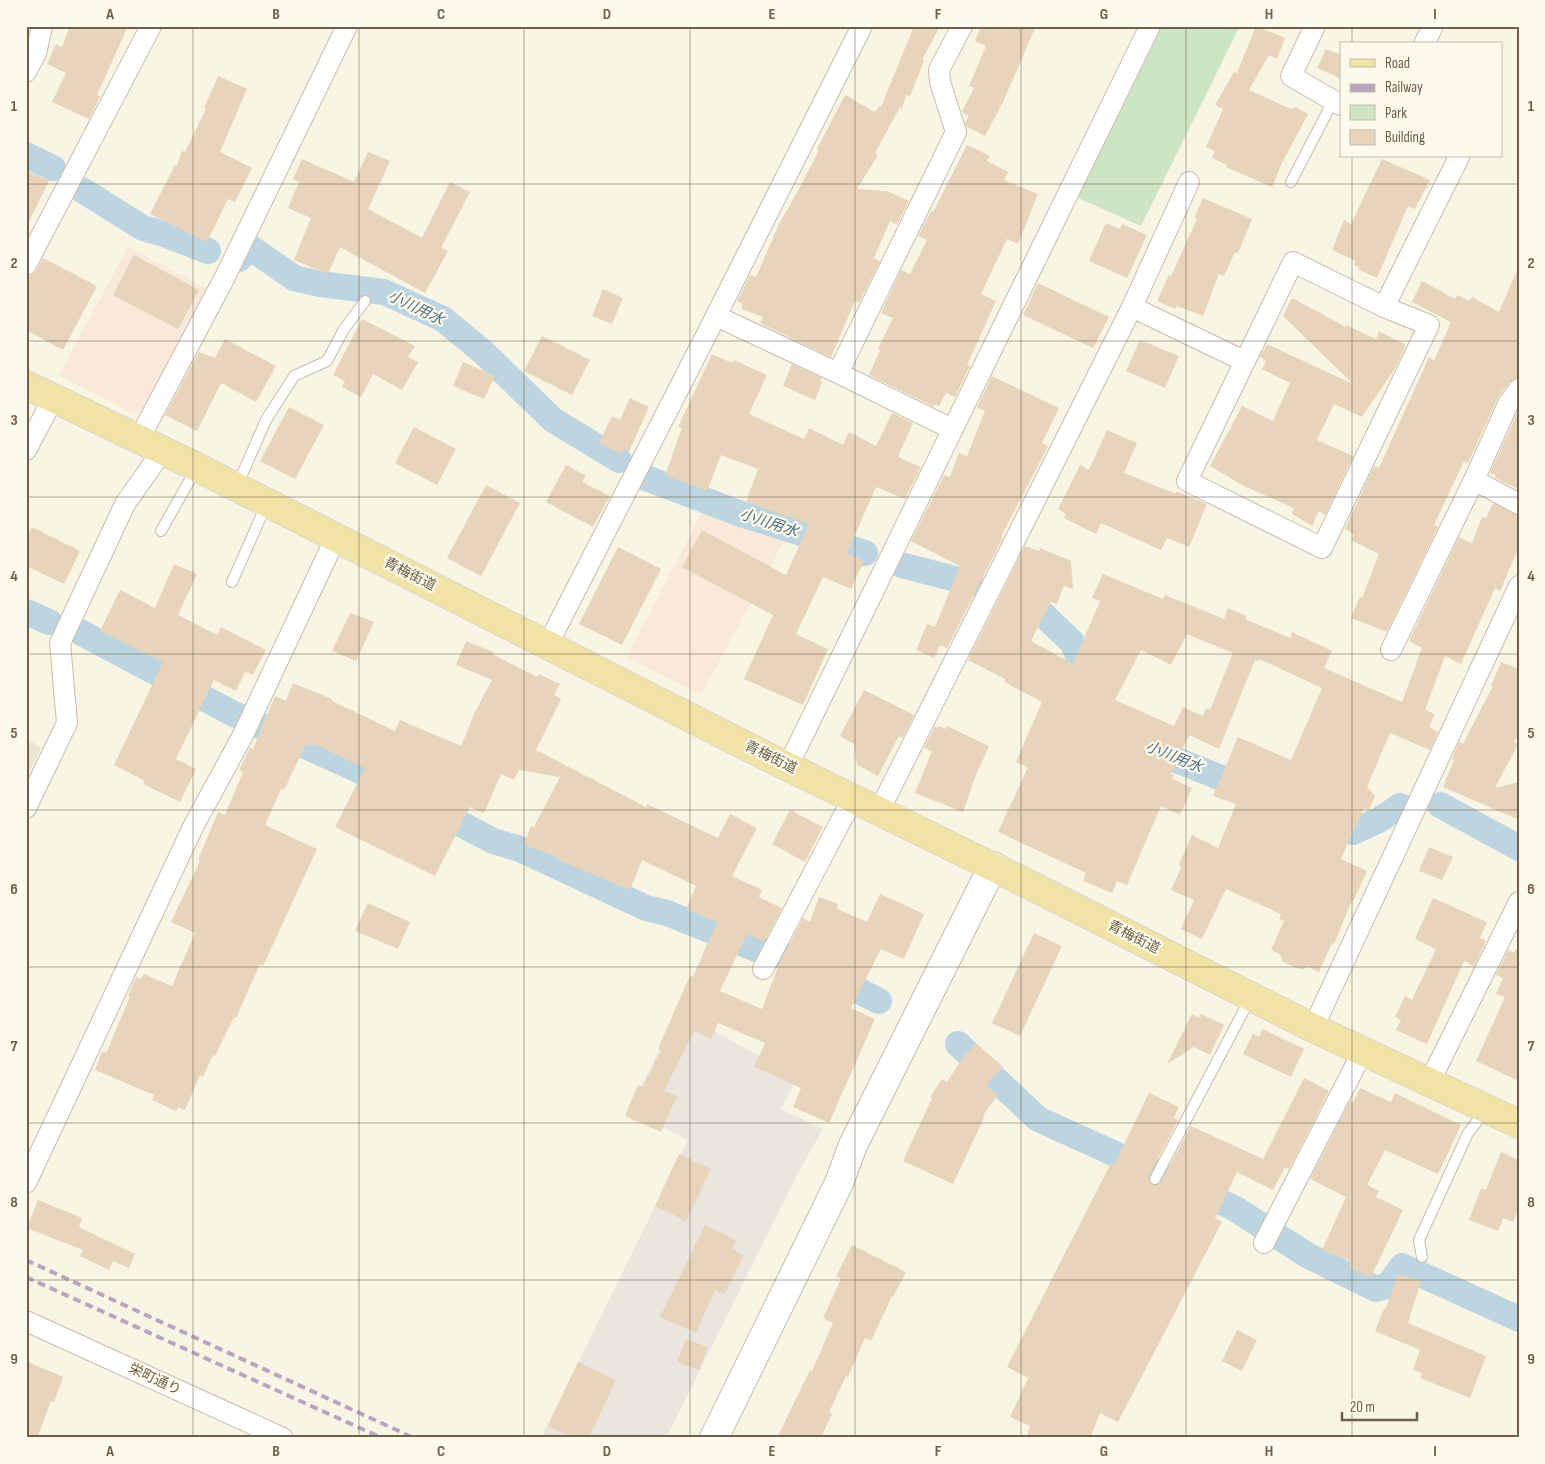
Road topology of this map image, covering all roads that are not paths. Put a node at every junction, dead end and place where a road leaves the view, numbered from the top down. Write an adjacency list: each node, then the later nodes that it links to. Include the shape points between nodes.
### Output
1 (42, 26): 10 (street, via 36,53)
2 (151, 26): 15 (street)
3 (347, 26): 26 (street, via 229,268)
4 (862, 26): 19 (street)
5 (962, 26): 21 (street, via 939,70 956,132)
6 (1150, 26): 25 (street)
7 (1315, 26): 11 (street, via 1290,76)
8 (1433, 26): 9 (street)
9 (1425, 42)
10 (26, 72)
11 (1337, 103): 14 (lane)
12 (1458, 158): 18 (street)
13 (1189, 182): 17 (street)
14 (1291, 182)
15 (26, 266)
16 (365, 301): 31 (lane, via 344,329 327,361 294,376 266,420)
17 (1132, 307): 20 (street); 43 (street)
18 (1384, 307): 20 (street, via 1293,262); 20 (street, via 1429,325 1322,548 1187,481)
19 (716, 316): 21 (street); 38 (street)
20 (1244, 361)
21 (838, 373): 25 (street)
22 (26, 386): 24 (main road, 青梅街道)
23 (1519, 389): 30 (street, via 1508,404)
24 (53, 399): 26 (main road, 青梅街道); 27 (street)
25 (952, 429): 40 (street)
26 (139, 439): 28 (main road, 青梅街道)
27 (26, 450)
28 (163, 450): 29 (main road, 青梅街道); 42 (street, via 125,504 60,642 67,723)
29 (197, 467): 31 (main road, 青梅街道); 34 (lane)
30 (1474, 480): 33 (street); 39 (street)
31 (236, 487): 32 (main road, 青梅街道)
32 (267, 502): 35 (main road, 青梅街道); 36 (lane)
33 (1519, 504)
34 (161, 531)
35 (336, 537): 38 (main road, 青梅街道); 54 (street, via 244,735 193,827)
36 (232, 582)
37 (1519, 586): 48 (street)
38 (548, 644): 40 (main road, 青梅街道)
39 (1391, 650)
40 (788, 766): 41 (main road, 青梅街道)
41 (854, 800): 43 (main road, 青梅街道); 46 (street)
42 (26, 808)
43 (879, 811): 44 (main road, 青梅街道)
44 (993, 866): 47 (main road, 青梅街道); 59 (street, via 853,1145 839,1184)
45 (1519, 902): 50 (street)
46 (764, 969)
47 (1251, 996): 48 (main road, 青梅街道); 53 (lane)
48 (1313, 1028): 49 (main road, 青梅街道)
49 (1363, 1051): 50 (main road, 青梅街道); 55 (street)
50 (1429, 1083): 51 (main road, 青梅街道)
51 (1486, 1110): 52 (main road, 青梅街道); 56 (lane, via 1468,1133 1420,1240)
52 (1519, 1124)
53 (1155, 1179)
54 (26, 1183)
55 (1264, 1243)
56 (1422, 1258)
57 (26, 1321): 58 (street, 栄町通り)
58 (283, 1438)
59 (714, 1438)

